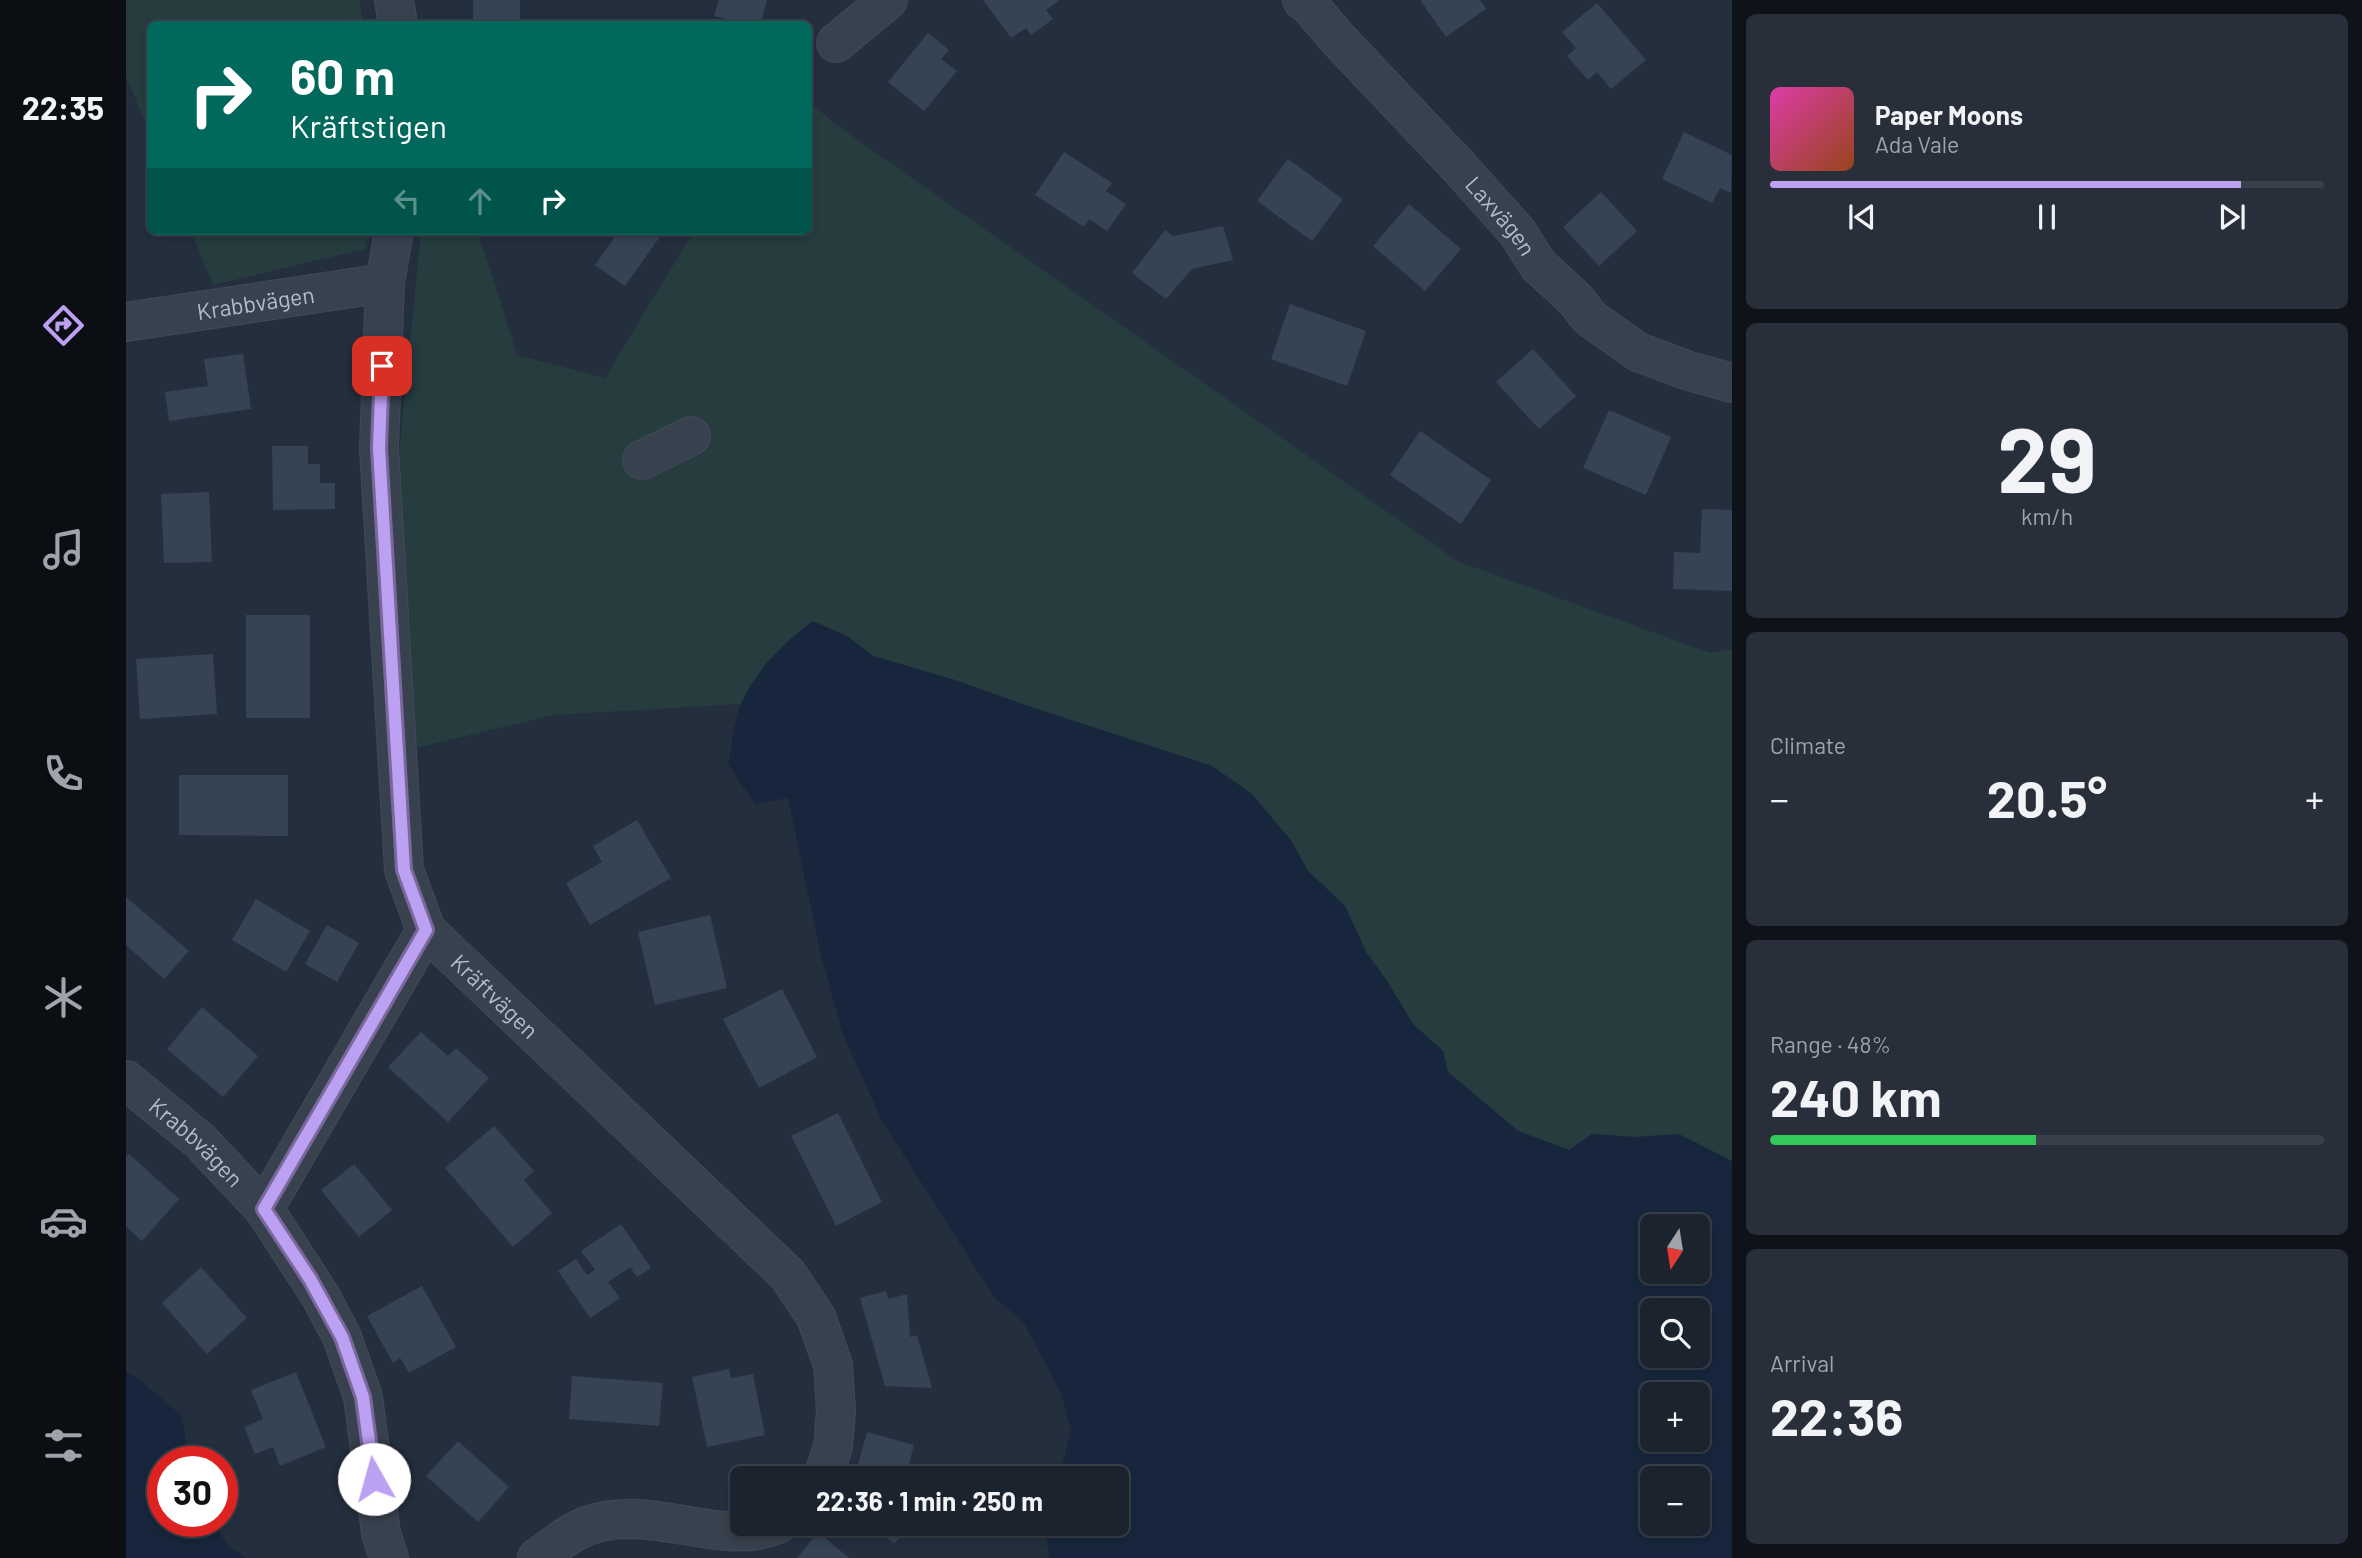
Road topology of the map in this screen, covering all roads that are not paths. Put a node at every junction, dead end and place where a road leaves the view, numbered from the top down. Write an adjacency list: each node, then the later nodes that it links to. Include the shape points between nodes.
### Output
1 (394, 0): 4 (street)
2 (888, 0): 5 (street)
3 (1302, 0): 9 (street, Laxvägen, via 1460,168 1518,233 1538,265 1590,318 1638,352)
4 (398, 21)
5 (836, 43)
6 (393, 235): 7 (street, Kräftvägen)
7 (385, 283): 8 (street, Krabbvägen); 12 (street, Kräftvägen, via 379,448 404,870)
8 (126, 322)
9 (1732, 383)
10 (691, 436): 11 (street)
11 (642, 460)
12 (426, 930): 14 (street); 15 (street, Kräftvägen, via 788,1275 817,1317 833,1365 836,1412)
13 (126, 1080): 14 (street, Krabbvägen, via 200,1141)
14 (264, 1209): 17 (street, via 342,1337 363,1397 381,1533)
15 (826, 1466)
16 (730, 1530): 18 (street, via 648,1518 612,1519 585,1526)
17 (389, 1558)
18 (537, 1558)

